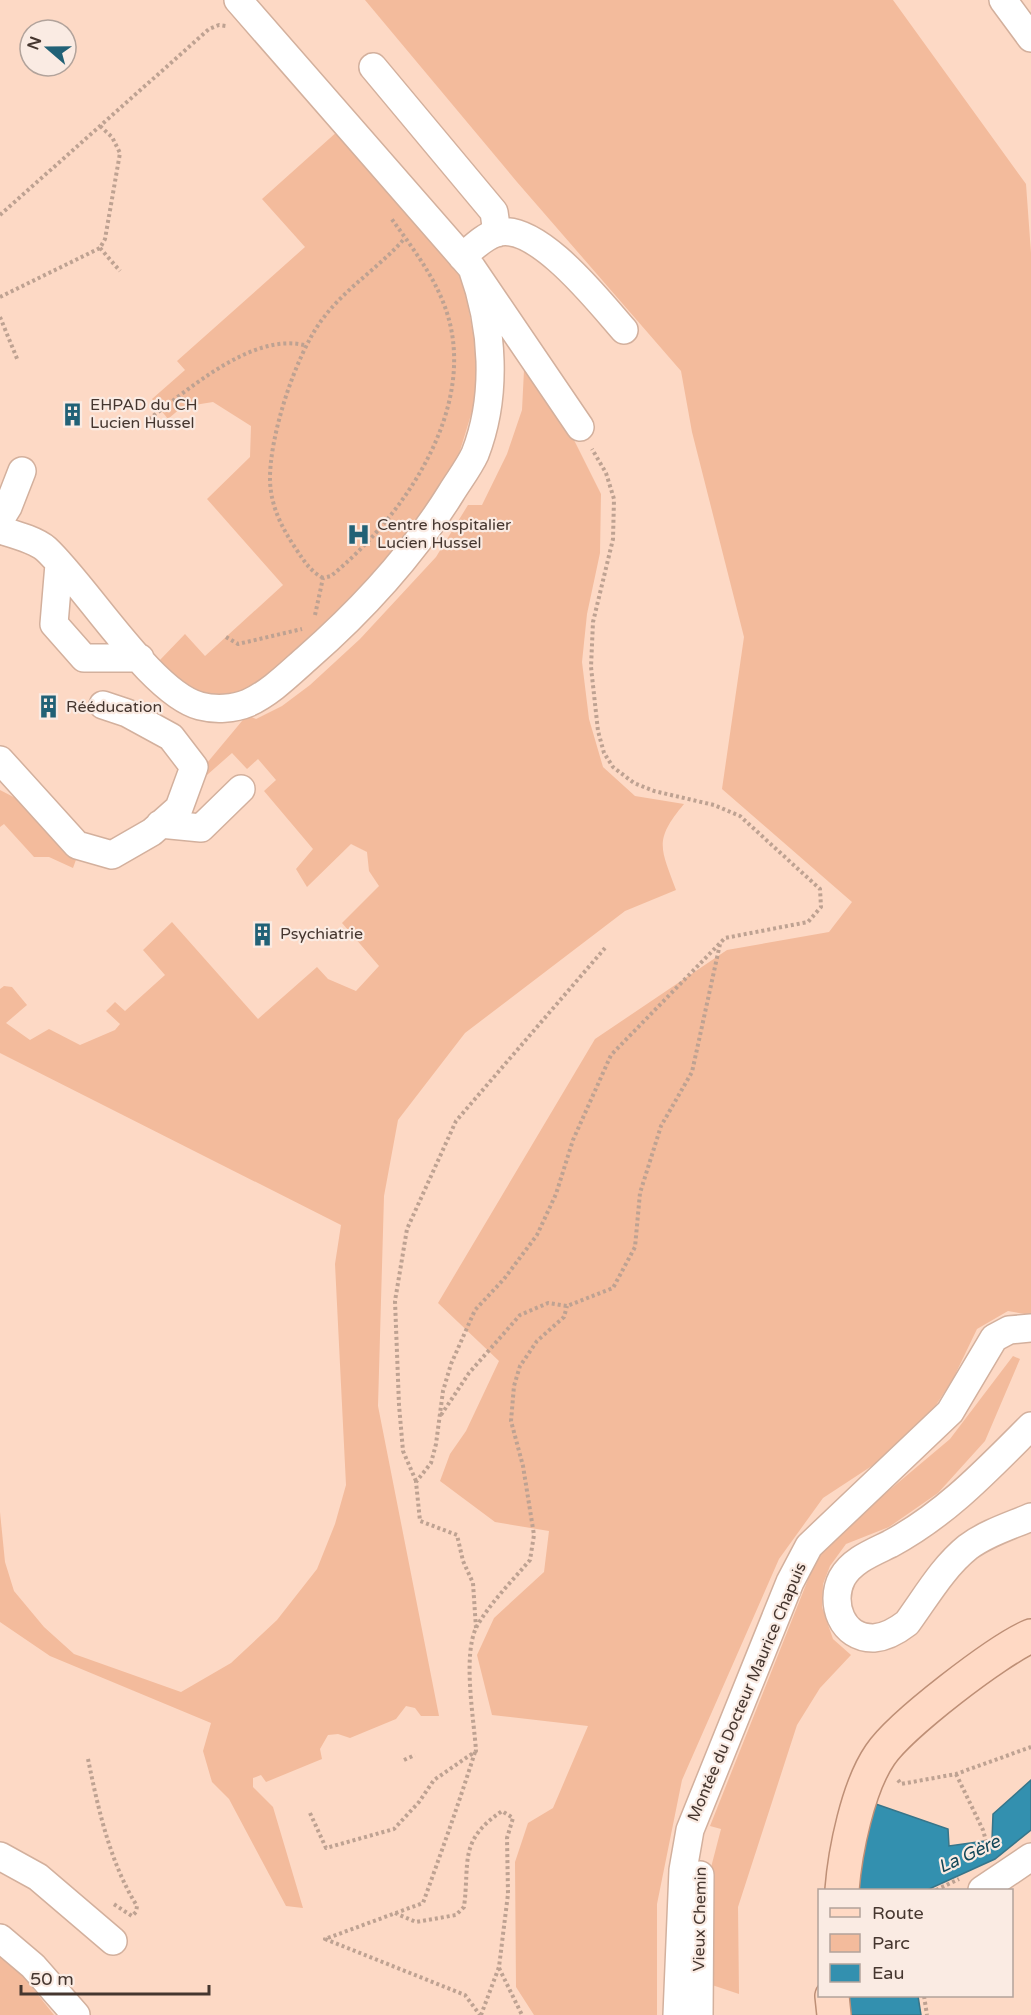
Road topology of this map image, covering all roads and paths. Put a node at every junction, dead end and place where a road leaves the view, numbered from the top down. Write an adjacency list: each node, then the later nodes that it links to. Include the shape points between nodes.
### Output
1 (238, 0): 12 (street)
2 (1003, 0): 4 (street)
3 (234, 34): 6 (path, via 226,26 209,29)
4 (1031, 38)
5 (373, 67): 9 (street, via 494,212)
6 (100, 126): 8 (path); 11 (path, via 112,137 120,153)
7 (389, 214): 10 (path)
8 (0, 215)
9 (497, 232): 12 (street, via 481,241); 16 (street, via 517,232 536,242)
10 (405, 238): 17 (path, via 341,296); 25 (path, via 430,274 451,330 454,354 448,406 423,467 399,504 370,541 337,571)
11 (100, 249): 13 (path); 14 (path)
12 (467, 262): 20 (street); 26 (street, via 485,306 489,330 486,415 474,455 437,516 397,570)
13 (120, 272)
14 (0, 297)
15 (0, 317): 18 (path)
16 (624, 330)
17 (304, 345): 19 (path, via 278,343 252,352 208,376); 25 (path, via 287,395 270,481 281,528 309,570)
18 (18, 361)
19 (149, 419)
20 (580, 427): 33 (path, via 606,473 614,500 613,539 593,622 591,667 604,753 613,767 634,783 714,804 740,816 820,889 822,908 808,922 726,938)
21 (22, 471): 22 (street)
22 (0, 520)
23 (0, 530): 24 (street, via 44,548)
24 (59, 564): 28 (street); 28 (street, via 54,624 84,658)
25 (323, 578): 26 (path)
26 (318, 636): 27 (path, via 298,628 238,644); 28 (street, via 279,683 236,707 199,706 182,699)
27 (226, 637)
28 (140, 658)
29 (103, 705): 32 (street, via 171,737 194,767 179,808)
30 (0, 760): 32 (street, via 77,845 112,855)
31 (241, 789): 32 (street, via 201,828)
32 (160, 824)
33 (720, 943): 35 (path, via 692,1072 661,1126 640,1193 635,1247 613,1288); 37 (path, via 610,1055 537,1235 504,1280 475,1310 451,1364)
34 (605, 948): 39 (path, via 456,1121 407,1229 395,1301 404,1451)
35 (567, 1306): 37 (path, via 548,1303 520,1316 469,1373); 41 (path, via 564,1317 537,1341 520,1366 514,1386 511,1421 534,1535 530,1560)
36 (1031, 1328): 51 (street, Montée du Docteur Maurice Chapuis, via 1009,1330 994,1338 941,1424 809,1545 790,1582)
37 (441, 1416): 39 (path, via 431,1463)
38 (1031, 1426): 40 (street, via 942,1511 850,1566 837,1592 841,1618 848,1628 871,1638 898,1629 968,1547)
39 (416, 1482): 41 (path, via 420,1521 457,1535 473,1584)
40 (1031, 1517)
41 (476, 1628): 44 (path, via 468,1670)
42 (1031, 1636): 55 (main road, via 965,1679 892,1740 880,1755 859,1807)
43 (1031, 1747): 49 (path)
44 (476, 1751): 50 (path, via 434,1780 420,1802 394,1829 326,1848); 58 (path, via 423,1903)
45 (415, 1755): 47 (path)
46 (88, 1759): 57 (path, via 110,1845 137,1906 136,1912 132,1916 127,1914)
47 (404, 1760)
48 (891, 1772): 49 (path, via 901,1784)
49 (956, 1774): 54 (path, via 984,1830)
50 (310, 1813)
51 (690, 1830): 67 (street, Montée du Docteur Maurice Chapuis, via 683,1870); 68 (street, Vieux Chemin, via 705,1844 700,1862)
52 (0, 1856): 60 (street, via 38,1877)
53 (1031, 1857): 56 (street)
54 (992, 1862)
55 (842, 1889)
56 (983, 1889)
57 (104, 1898)
58 (395, 1913): 61 (path, via 416,1922 456,1915 464,1907 470,1843 490,1819 502,1811 507,1813 513,1818 507,1838 508,1894); 65 (path, via 325,1939 465,1995)
59 (0, 1938): 64 (street, via 33,1966)
60 (113, 1941)
61 (499, 1967): 65 (path); 66 (path)
62 (832, 1997): 69 (main road)
63 (924, 1997): 70 (path)
64 (76, 2015)
65 (481, 2015)
66 (522, 2015)
67 (677, 2015)
68 (699, 2015)
69 (834, 2015)
70 (927, 2015)

